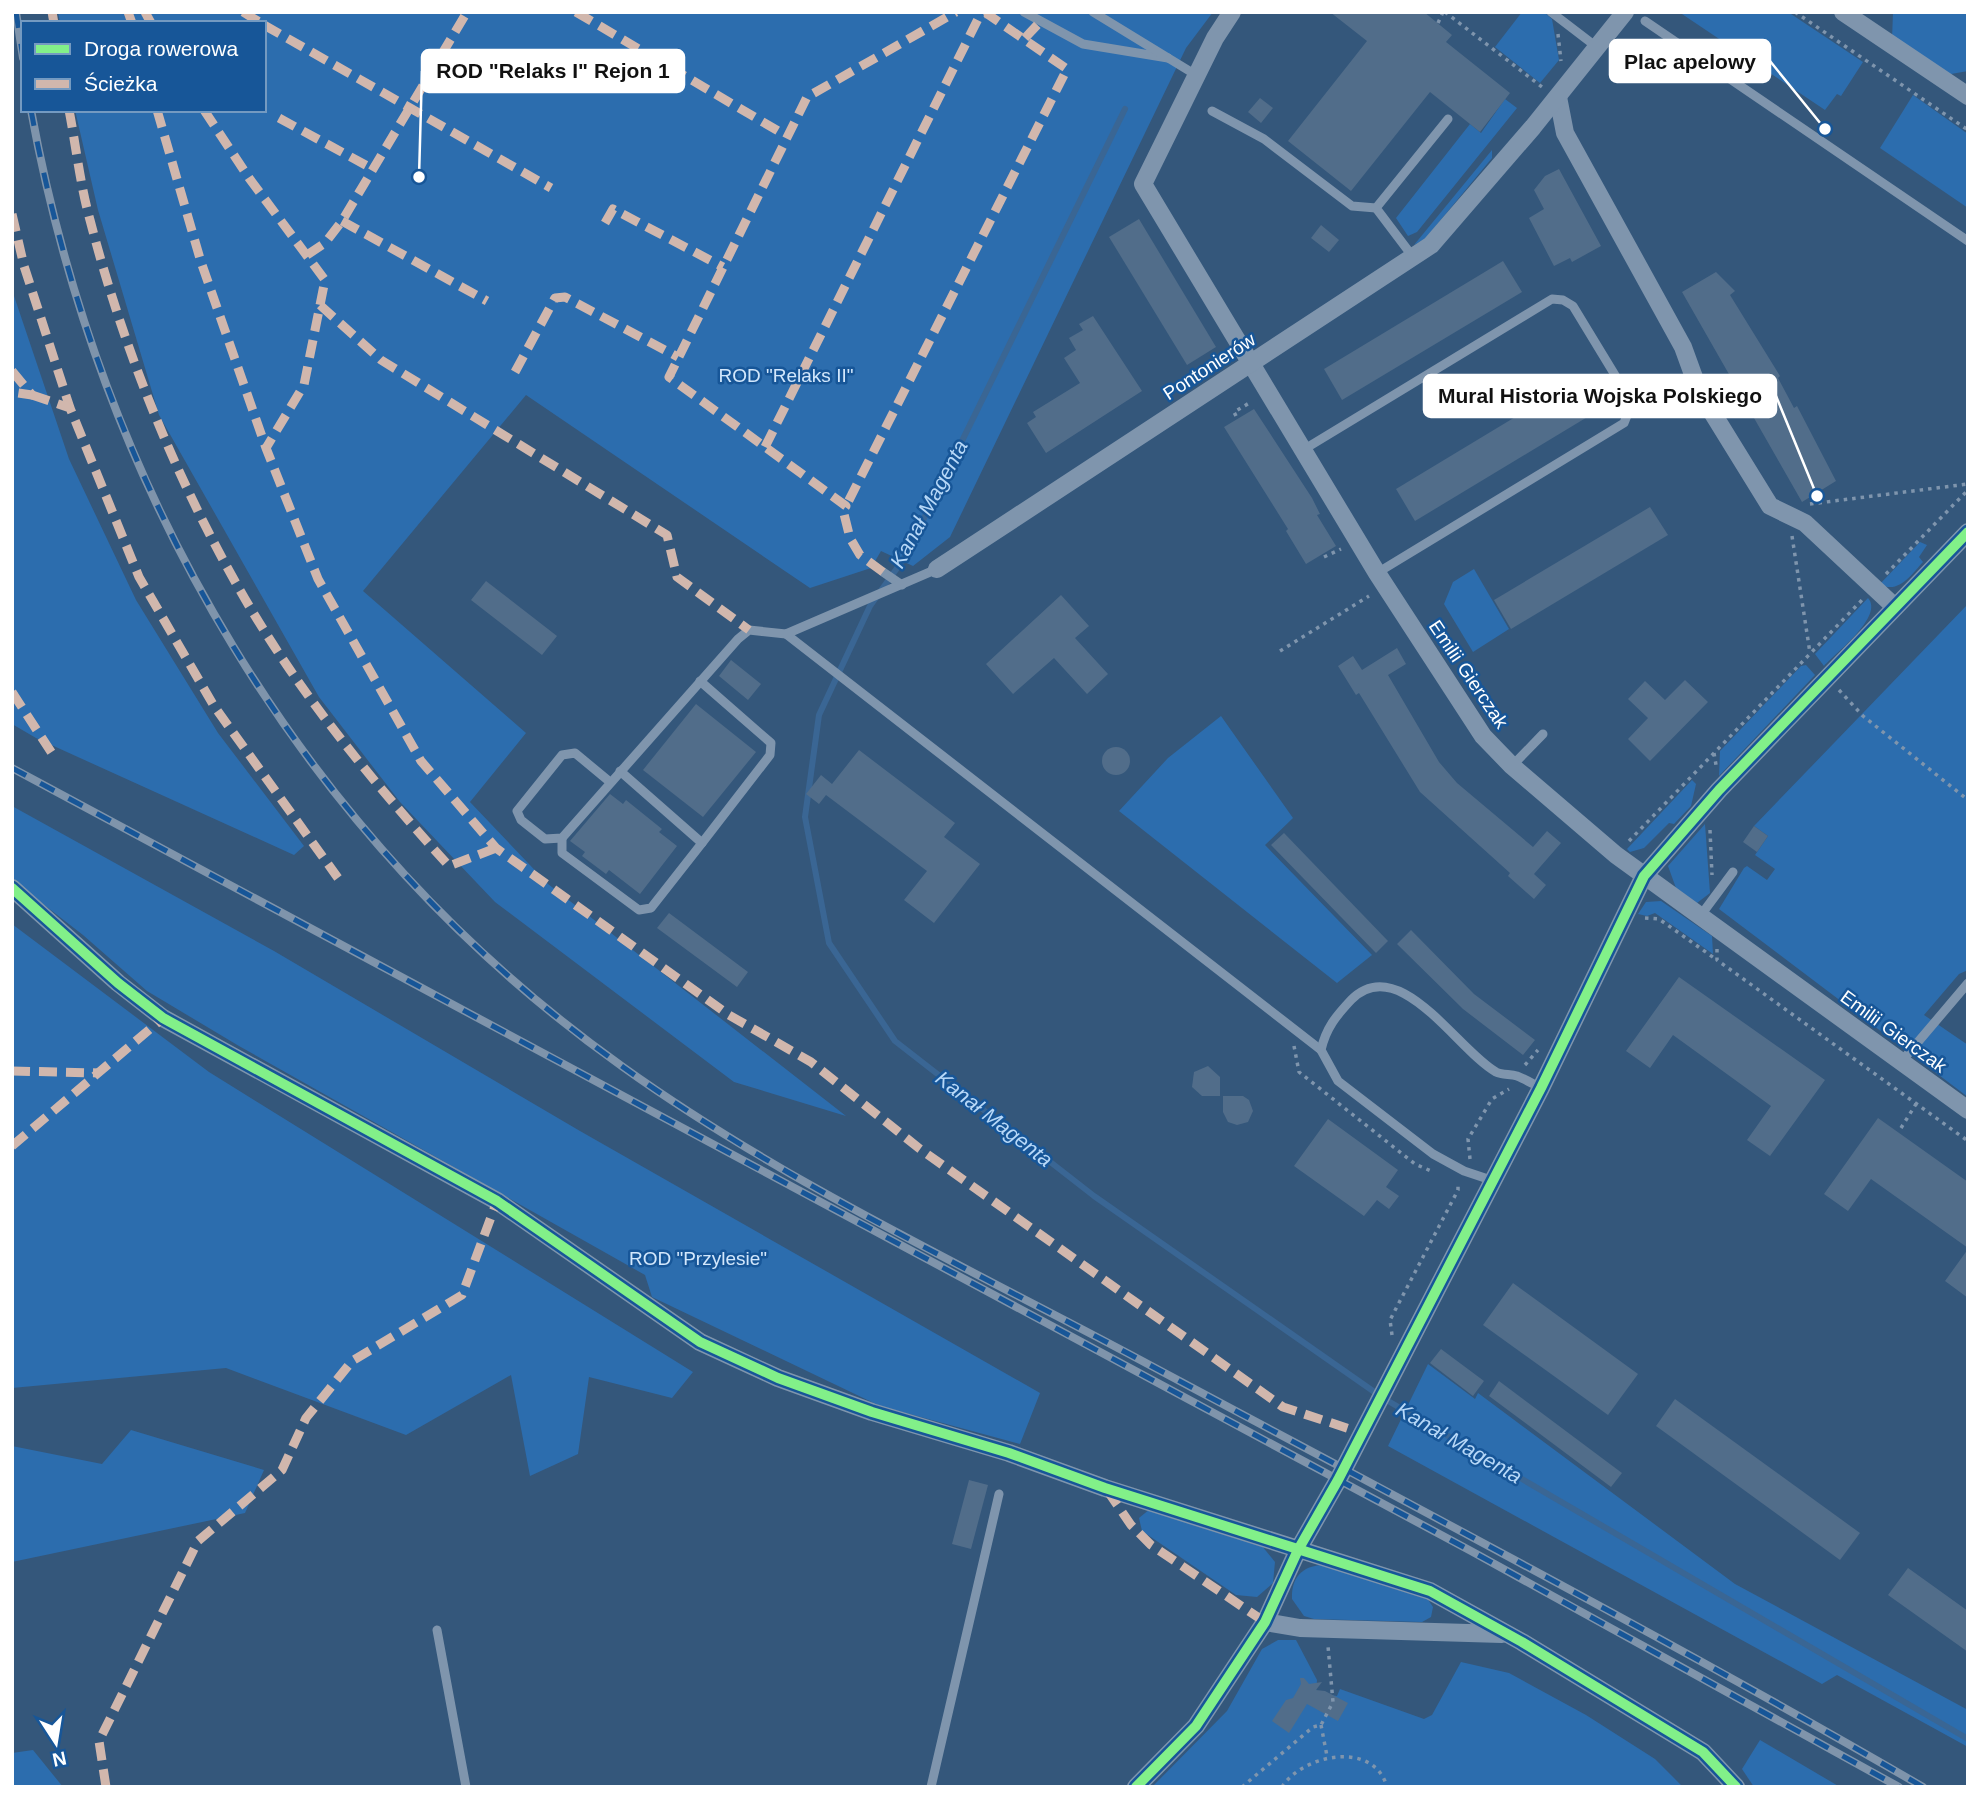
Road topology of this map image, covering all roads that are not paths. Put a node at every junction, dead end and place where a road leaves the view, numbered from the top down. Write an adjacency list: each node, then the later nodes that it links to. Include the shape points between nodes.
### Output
1 (1024, 12): 9 (lane, via 1083,44)
2 (1093, 12): 9 (lane)
3 (1232, 12): 10 (street)
4 (1625, 12): 8 (street, Pontonierów)
5 (1843, 12): 11 (street)
6 (1553, 14): 8 (lane)
7 (1645, 20): 18 (lane)
8 (1590, 43): 12 (street, Pontonierów)
9 (1168, 58): 10 (lane)
10 (1196, 75): 20 (street, Emilii Gierczak, via 1143,184)
11 (1968, 96)
12 (1558, 97): 15 (street, Pontonierów); 16 (street)
13 (1213, 111): 17 (lane, via 1264,139 1352,206)
14 (1448, 119): 17 (lane)
15 (1533, 127): 16 (street); 19 (street, Pontonierów, via 1431,245)
16 (1565, 133): 27 (street, via 1683,347 1699,391 1770,506 1797,511)
17 (1376, 208): 19 (lane)
18 (1968, 241)
19 (1413, 257): 20 (street, Pontonierów)
20 (1250, 364): 21 (street, Emilii Gierczak); 23 (street, Pontonierów)
21 (1303, 450): 25 (street, Emilii Gierczak); 25 (lane, via 1552,299 1573,306 1633,403 1624,423)
22 (1968, 531): 27 (street)
23 (937, 569): 26 (lane, Pontonierów)
24 (883, 572): 26 (lane)
25 (1377, 573): 31 (street, Emilii Gierczak, via 1468,716)
26 (902, 585): 28 (lane, Pontonierów)
27 (1895, 607): 37 (street)
28 (786, 634): 29 (lane, Pontonierów, via 749,630); 41 (lane)
29 (701, 681): 32 (lane); 35 (lane, via 771,743 770,755)
30 (1543, 734): 31 (lane)
31 (1511, 766): 37 (street, Emilii Gierczak)
32 (620, 771): 33 (lane); 35 (lane)
33 (610, 782): 34 (lane); 34 (lane, via 575,753 562,755 516,811 545,839)
34 (562, 838): 35 (lane, via 562,853 639,910 652,908)
35 (702, 842)
36 (1733, 872): 39 (lane)
37 (1644, 876): 39 (street, Emilii Gierczak); 43 (street)
38 (12, 888): 47 (street, via 163,1018 497,1201 700,1342 778,1378 872,1412)
39 (1701, 915): 42 (street, Emilii Gierczak)
40 (1968, 983): 42 (lane)
41 (1321, 1049): 43 (lane, via 1326,1029 1354,997 1383,985 1397,988 1496,1072 1518,1076); 45 (lane, via 1338,1081 1433,1153)
42 (1901, 1063): 44 (street, Emilii Gierczak)
43 (1541, 1088): 45 (street)
44 (1968, 1110)
45 (1491, 1180): 47 (street)
46 (999, 1493): 52 (lane)
47 (1298, 1550): 48 (street); 50 (street, via 1430,1591)
48 (1265, 1622): 50 (street); 53 (street, via 1196,1726)
49 (438, 1630): 51 (lane)
50 (1507, 1634): 54 (street, via 1703,1752)
51 (466, 1787)
52 (932, 1787)
53 (1136, 1787)
54 (1736, 1787)

